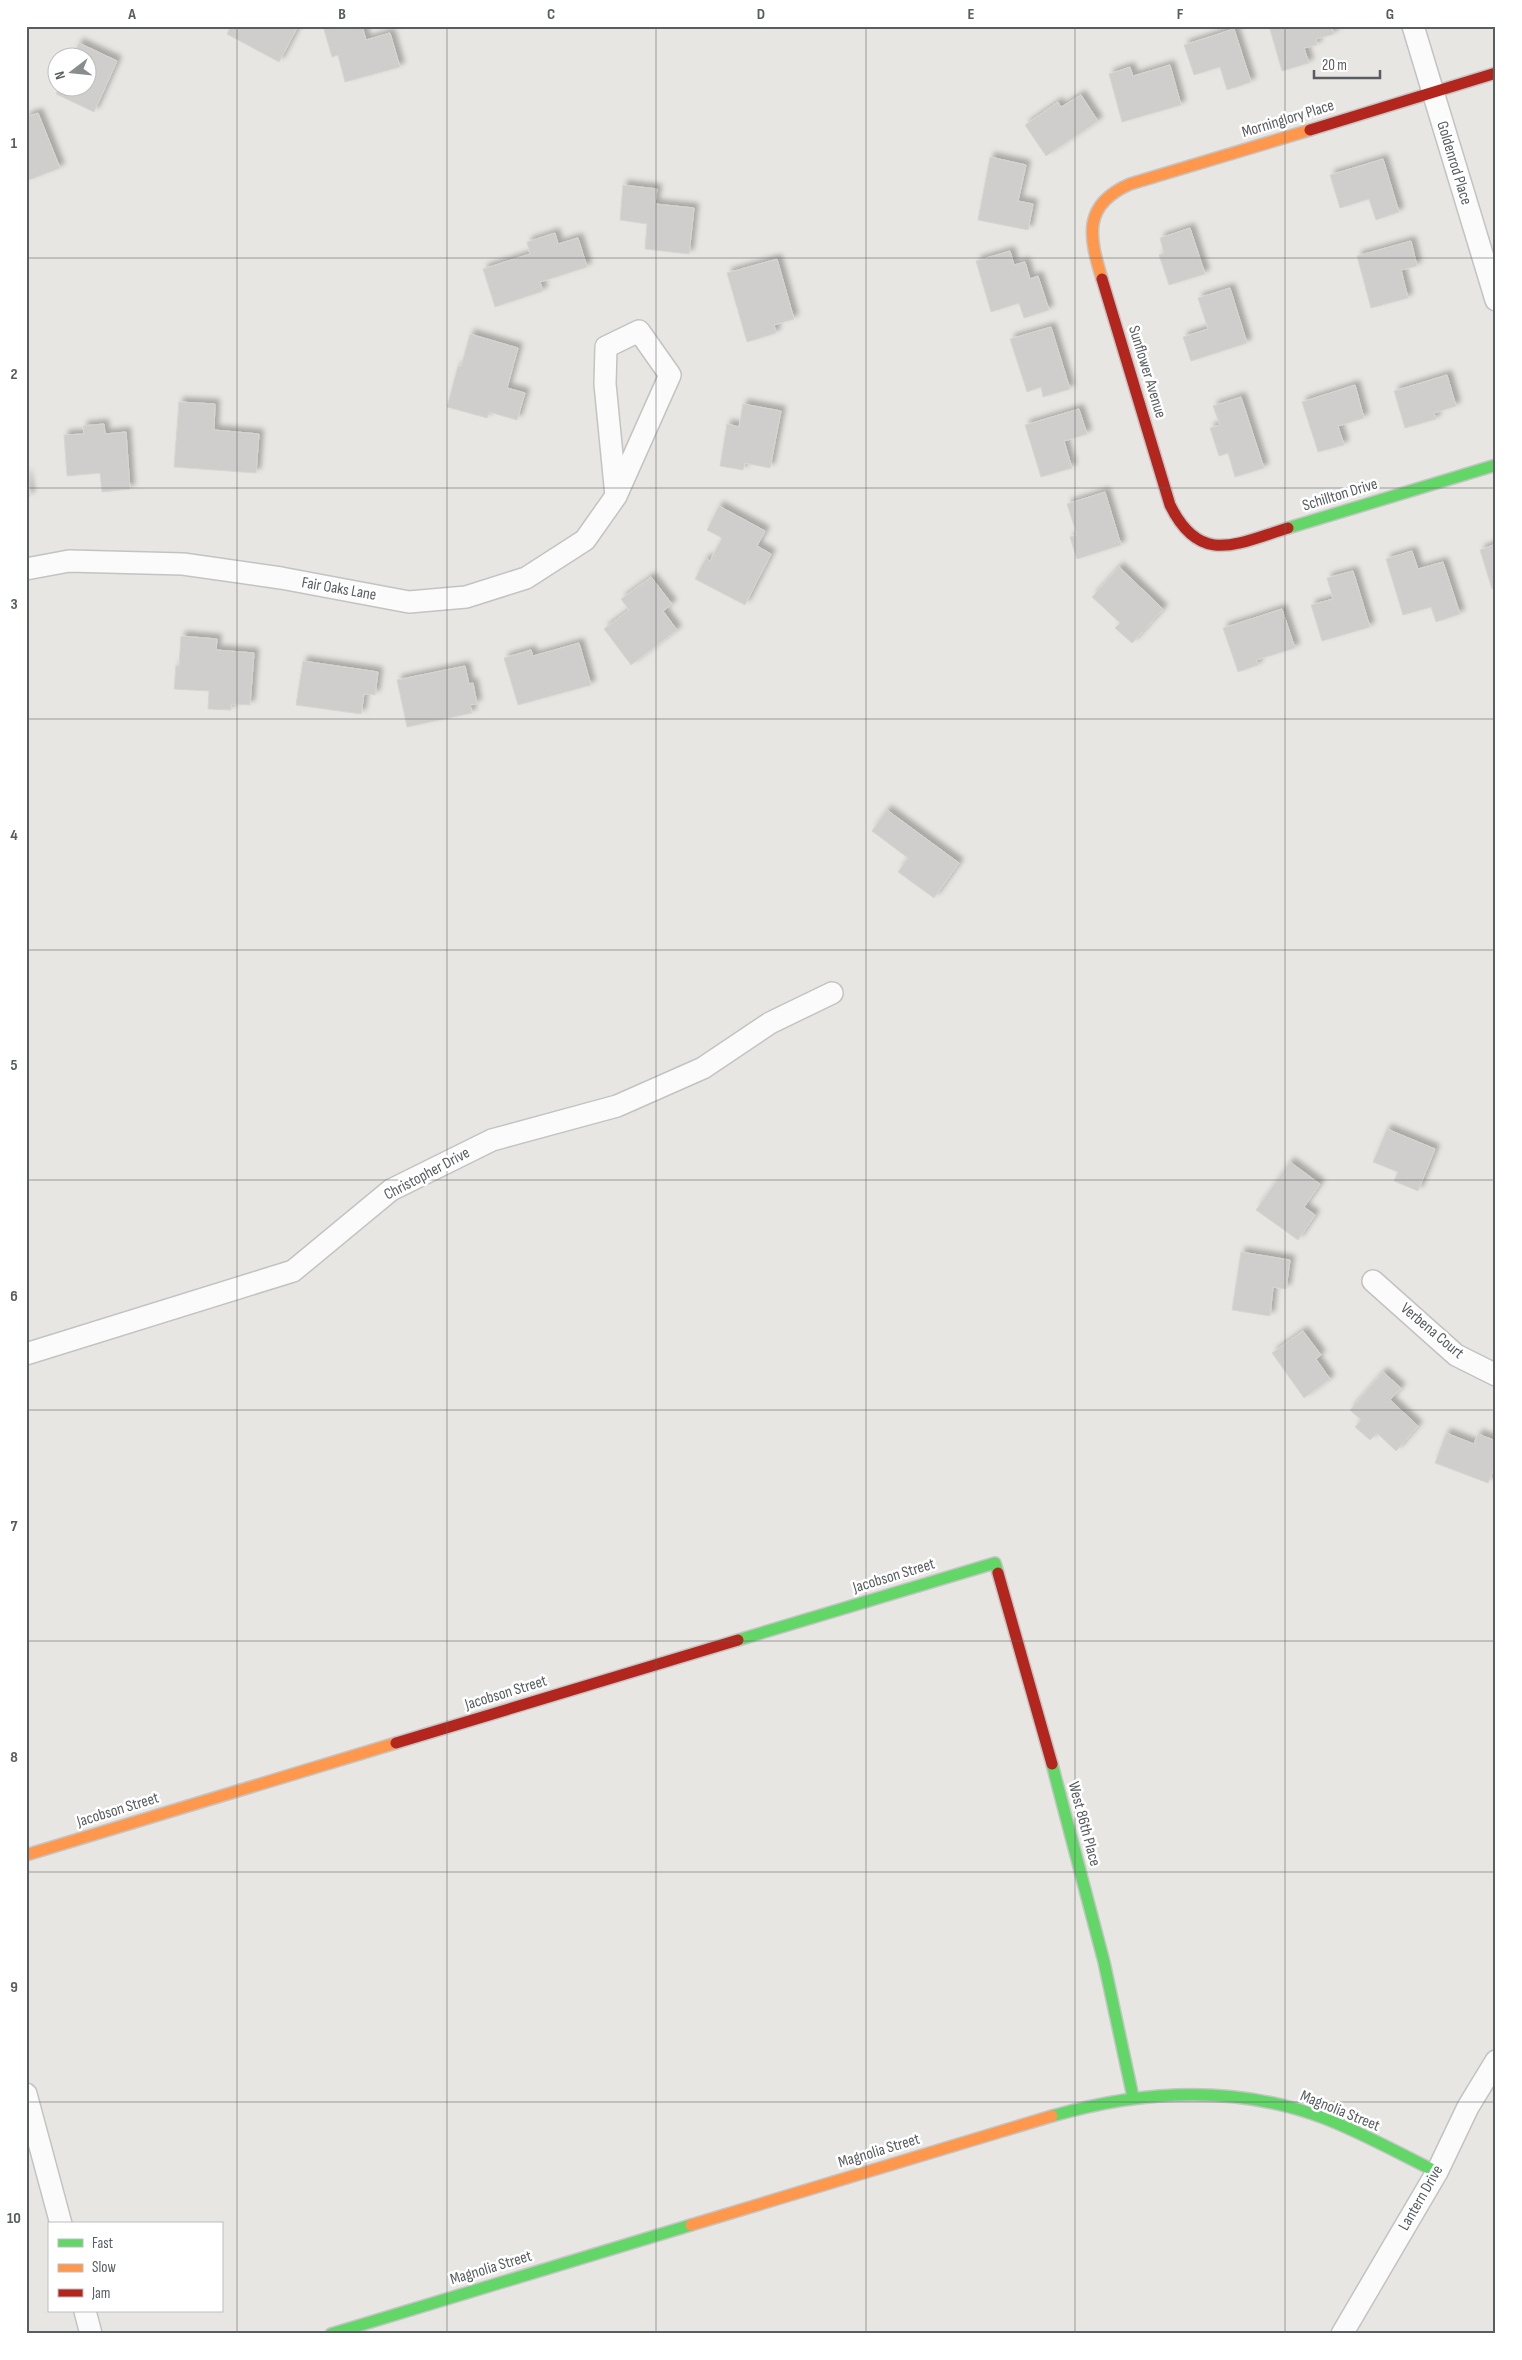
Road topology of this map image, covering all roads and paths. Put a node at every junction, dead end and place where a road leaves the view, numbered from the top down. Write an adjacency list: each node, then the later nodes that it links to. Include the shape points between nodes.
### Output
1 (1413, 26): 3 (street, Goldenrod Place)
2 (1496, 73): 3 (street, Morninglory Place)
3 (1433, 92): 4 (street, Morninglory Place, via 1130,184 1106,196); 5 (street, Goldenrod Place)
4 (1097, 209): 8 (street, Sunflower Avenue, via 1090,228 1092,247 1170,505 1179,524)
5 (1496, 300)
6 (1496, 465): 8 (street, Schillton Drive, via 1228,546 1210,546)
7 (616, 496): 7 (street, Fair Oaks Lane, via 670,375 639,331 606,347 605,384); 9 (street, Fair Oaks Lane, via 585,540 526,578 466,597 409,602 184,564 70,561)
8 (1193, 538)
9 (26, 569)
10 (832, 993): 12 (street, Christopher Drive, via 770,1023 703,1068 617,1106 492,1140 391,1190 294,1271)
11 (1373, 1281): 13 (street, Verbena Court, via 1456,1355)
12 (26, 1354)
13 (1496, 1375)
14 (995, 1563): 15 (street, Jacobson Street); 18 (street, West 86th Place, via 1102,1953)
15 (26, 1855)
16 (1496, 2061): 19 (street, Lantern Drive, via 1468,2107)
17 (26, 2094): 20 (street)
18 (1133, 2097): 19 (street, Magnolia Street, via 1172,2094 1226,2096 1290,2107 1324,2118); 23 (street, Magnolia Street, via 1034,2121)
19 (1437, 2172): 24 (street, Lantern Drive)
20 (61, 2222)
21 (85, 2312): 22 (street)
22 (91, 2334)
23 (331, 2334)
24 (1342, 2334)

